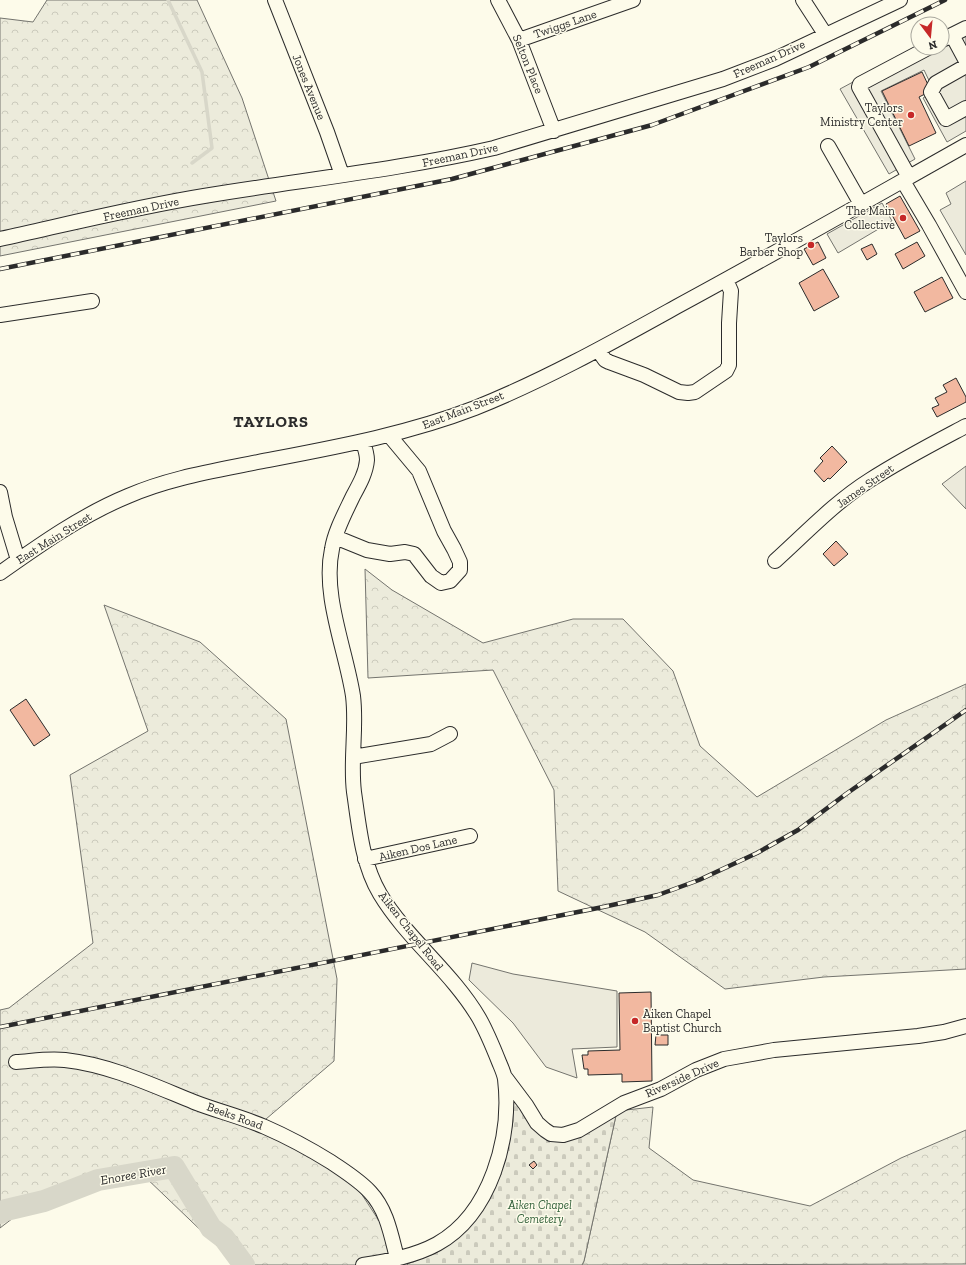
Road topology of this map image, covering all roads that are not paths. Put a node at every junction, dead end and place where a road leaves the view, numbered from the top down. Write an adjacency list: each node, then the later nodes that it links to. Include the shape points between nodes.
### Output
1 (275, 0): 18 (street, Jones Avenue)
2 (498, 0): 9 (street, Selton Place)
3 (633, 0): 9 (street, Twiggs Lane)
4 (803, 0): 7 (street)
5 (900, 0): 7 (street, Freeman Drive)
6 (966, 28): 8 (street)
7 (825, 34): 15 (street, Freeman Drive, via 775,59 723,79)
8 (950, 36)
9 (519, 40): 15 (street, Selton Place)
10 (950, 42): 12 (street)
11 (913, 56): 19 (street, via 860,84 859,87)
12 (966, 61)
13 (966, 66): 14 (street, via 936,83 931,92 946,119)
14 (966, 108)
15 (554, 131): 18 (street, Freeman Drive, via 458,156)
16 (966, 145): 19 (street, East Main Street)
17 (828, 146): 20 (street)
18 (342, 175): 21 (street, Freeman Drive, via 203,196)
19 (906, 179): 20 (street, East Main Street); 23 (street)
20 (861, 204): 22 (street, East Main Street)
21 (0, 239)
22 (726, 280): 26 (street, East Main Street); 26 (street, via 731,291 729,365 726,371 695,392 679,392 609,362)
23 (966, 292)
24 (92, 301): 25 (street)
25 (0, 315)
26 (598, 350): 28 (street, East Main Street, via 474,409)
27 (966, 426): 33 (street, James Street, via 869,480 835,506)
28 (389, 435): 29 (street, East Main Street); 31 (street, via 419,471 460,562 460,570 450,581 441,583 431,576 414,554 390,554 367,550)
29 (363, 442): 31 (street, Aiken Chapel Road, via 367,458 365,471); 32 (street, East Main Street, via 182,478 143,490 78,520)
30 (0, 492): 32 (street)
31 (335, 537): 36 (street, Aiken Chapel Road, via 330,582 352,696)
32 (18, 560): 34 (street, East Main Street)
33 (775, 561)
34 (0, 573)
35 (450, 734): 36 (street, via 431,744)
36 (353, 757): 38 (street, Aiken Chapel Road, via 353,783)
37 (470, 836): 38 (street, Aiken Dos Lane)
38 (365, 860): 41 (street, Aiken Chapel Road, via 381,895 479,1018)
39 (966, 1026): 41 (street, Riverside Drive, via 918,1036 774,1050 724,1060 696,1070 662,1089 624,1103 579,1130 563,1135 551,1134 537,1123)
40 (16, 1062): 42 (street, Beeks Road, via 64,1060 107,1069 288,1137 340,1168 370,1192 386,1218)
41 (505, 1077): 42 (street, Aiken Chapel Road, via 506,1113 503,1142 489,1183 480,1199 462,1224 448,1237 425,1250)
42 (397, 1258): 43 (street, Aiken Chapel Road)
43 (363, 1265)

